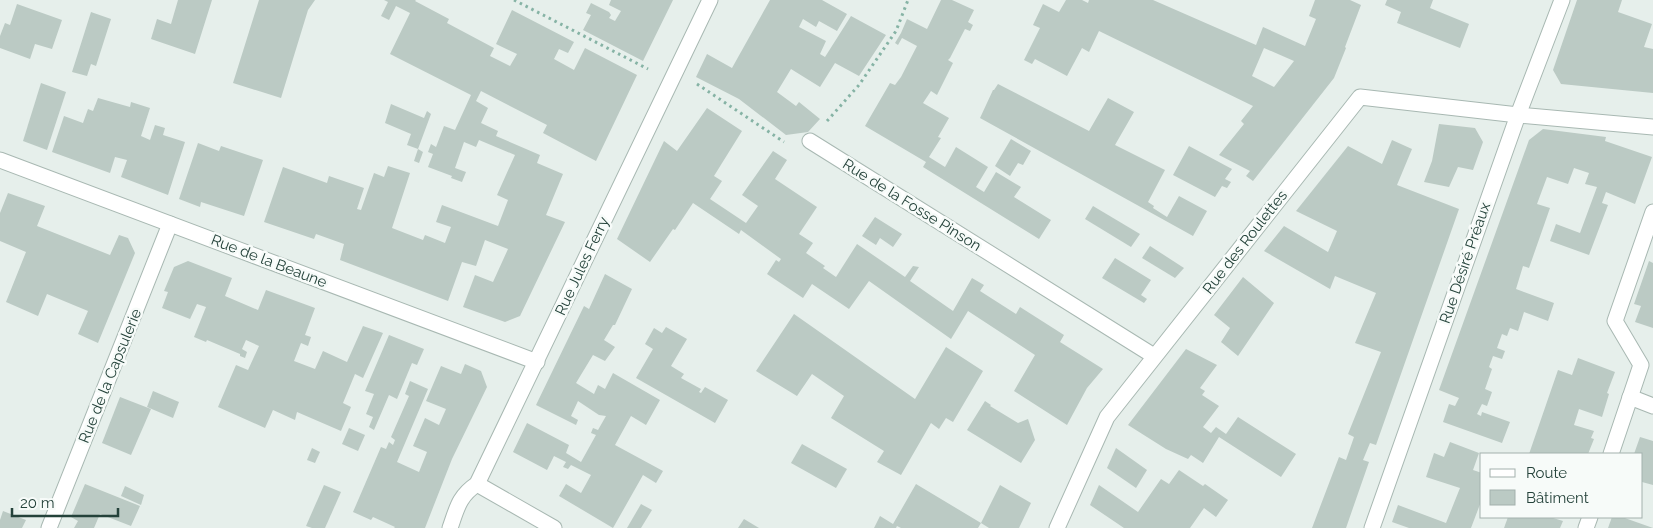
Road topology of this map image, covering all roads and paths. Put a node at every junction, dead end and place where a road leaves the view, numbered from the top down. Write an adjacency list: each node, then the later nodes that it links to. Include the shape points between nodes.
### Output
1 (514, 0): 5 (path)
2 (710, 0): 5 (street, Rue Jules Ferry)
3 (908, 0): 8 (path, via 896,31 859,85)
4 (1562, 0): 6 (street, Rue Désiré Préaux)
5 (673, 75): 8 (path, via 800,153); 13 (street, Rue Jules Ferry)
6 (1518, 115): 7 (street); 12 (street, Rue des Roulettes, via 1360,96); 22 (street, Rue Désiré Préaux)
7 (1653, 127)
8 (810, 141): 12 (street, Rue de la Fosse Pinson)
9 (0, 160): 11 (street, Rue de la Beaune)
10 (1653, 212): 14 (street, via 1615,322 1642,365)
11 (170, 224): 13 (street, Rue de la Beaune); 18 (street, Rue de la Capsulerie)
12 (1154, 356): 21 (street, Rue des Roulettes, via 1107,417)
13 (537, 362): 17 (street, Rue Jules Ferry)
14 (1630, 397): 15 (street); 16 (street)
15 (1653, 406)
16 (1611, 453)
17 (477, 484): 19 (street, Rue Jules Ferry, via 459,502); 20 (street)
18 (49, 528)
19 (450, 528)
20 (554, 528)
21 (1057, 528)
22 (1372, 528)

